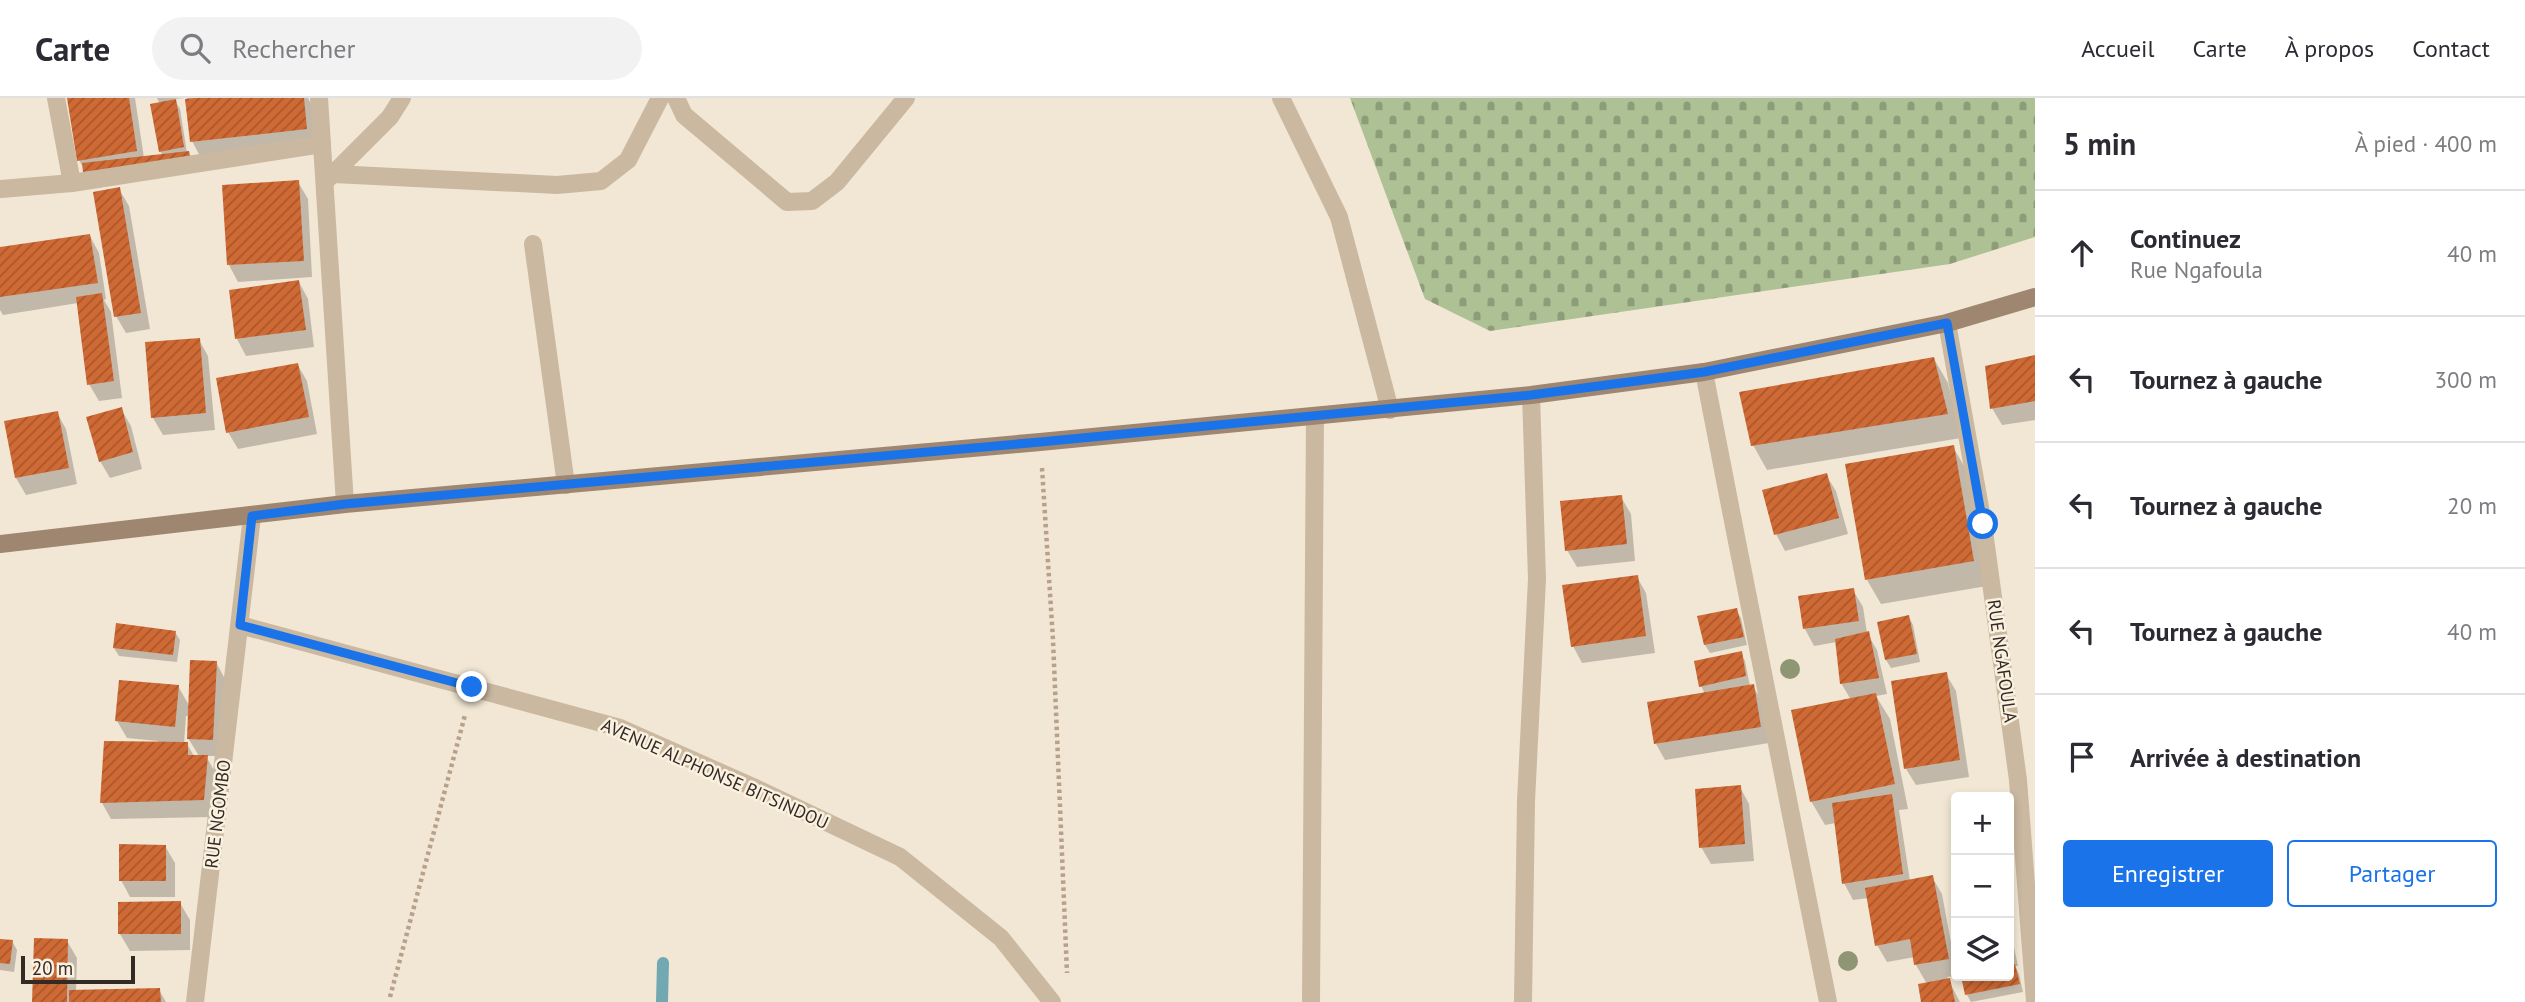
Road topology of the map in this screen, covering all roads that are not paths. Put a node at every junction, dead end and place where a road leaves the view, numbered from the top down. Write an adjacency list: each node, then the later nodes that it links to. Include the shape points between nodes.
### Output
1 (56, 98): 10 (street)
2 (319, 98): 8 (street)
3 (402, 98): 9 (street, via 390,117)
4 (660, 98): 9 (street, via 628,160 601,181 557,185)
5 (676, 98): 6 (street, via 684,115 787,202 812,201 837,182)
6 (905, 98)
7 (1281, 98): 17 (street, via 1339,217)
8 (322, 144): 9 (street); 10 (street)
9 (329, 178): 20 (street)
10 (72, 183): 11 (street)
11 (1, 189)
12 (533, 244): 19 (street)
13 (2035, 297): 14 (street)
14 (1947, 323): 15 (street); 24 (street, RUE NGAFOULA, via 1983,524 2018,780)
15 (1704, 372): 16 (street); 29 (street)
16 (1531, 395): 17 (street); 28 (street, via 1537,579 1526,801)
17 (1390, 410): 18 (street)
18 (1315, 416): 19 (street); 27 (street)
19 (566, 485): 20 (street)
20 (345, 504): 21 (street)
21 (252, 516): 22 (street); 23 (street, RUE NGOMBO)
22 (0, 544)
23 (240, 625): 25 (street, RUE NGOMBO); 26 (street, AVENUE ALPHONSE BITSINDOU, via 620,728 753,787 900,857 1001,938)
24 (2035, 1001)
25 (195, 1002)
26 (1052, 1002)
27 (1311, 1002)
28 (1523, 1002)
29 (1828, 1002)

